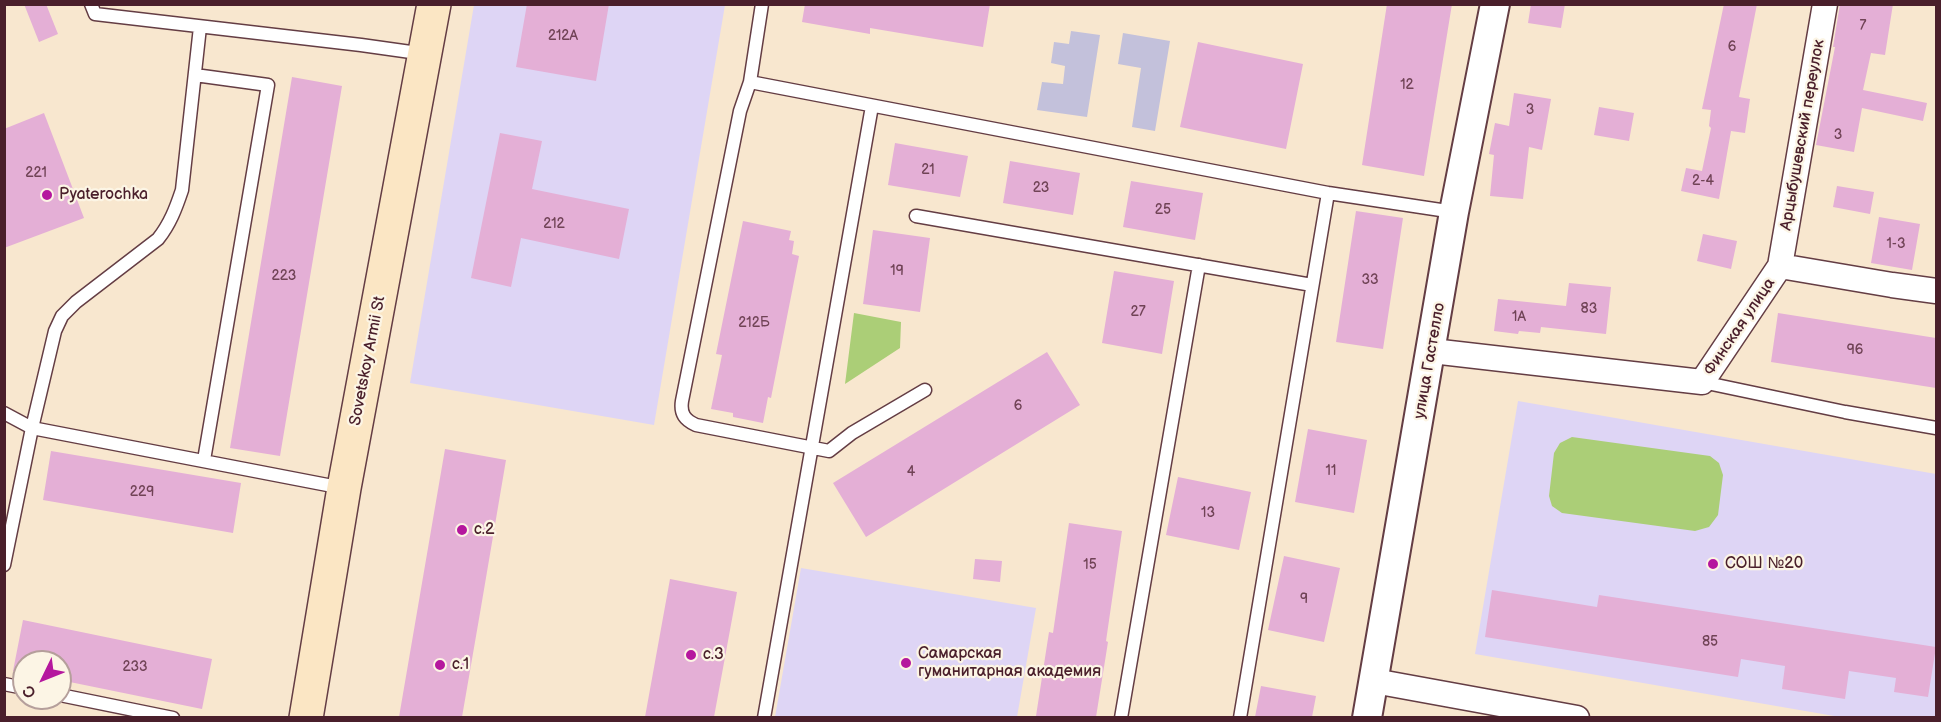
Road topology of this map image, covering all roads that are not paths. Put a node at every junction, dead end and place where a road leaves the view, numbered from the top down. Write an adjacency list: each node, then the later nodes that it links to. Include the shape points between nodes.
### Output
1 (91, 4): 6 (lane, via 95,14)
2 (435, 4): 7 (main road, Sovetskoy Armii St)
3 (762, 4): 9 (lane)
4 (1495, 4): 12 (street, улица Гастелло)
5 (1825, 4): 15 (street, Арцыбушевский переулок)
6 (200, 27): 7 (lane); 8 (lane)
7 (426, 54): 26 (main road, Sovetskoy Armii St)
8 (195, 75): 22 (lane, via 182,190 175,211 158,239 62,316 54,331); 25 (lane, via 267,85)
9 (750, 82): 10 (lane); 24 (lane, via 740,111 681,409 688,421 696,425)
10 (873, 106): 11 (lane); 24 (lane)
11 (1328, 193): 12 (lane); 16 (lane)
12 (1454, 212): 18 (street, улица Гастелло)
13 (916, 216): 14 (lane)
14 (1199, 265): 16 (lane); 36 (lane)
15 (1780, 266): 17 (street, Финская улица); 19 (street, Финская улица)
16 (1312, 285): 37 (lane)
17 (1936, 291)
18 (1432, 351): 19 (street, Финская улица); 30 (street, улица Гастелло)
19 (1702, 382): 23 (lane)
20 (924, 390): 24 (lane, via 852,433 833,450)
21 (4, 413): 22 (lane)
22 (32, 428): 25 (lane); 27 (lane)
23 (1936, 428)
24 (812, 448): 35 (lane)
25 (204, 460): 26 (lane)
26 (344, 488): 34 (main road, Sovetskoy Armii St)
27 (17, 498): 28 (lane); 29 (lane)
28 (4, 504)
29 (4, 564)
30 (1374, 681): 38 (street, улица Гастелло); 39 (street)
31 (72, 698): 32 (lane)
32 (159, 716): 33 (lane)
33 (172, 717)
34 (306, 717)
35 (764, 717)
36 (1121, 717)
37 (1240, 717)
38 (1367, 717)
39 (1577, 717)

